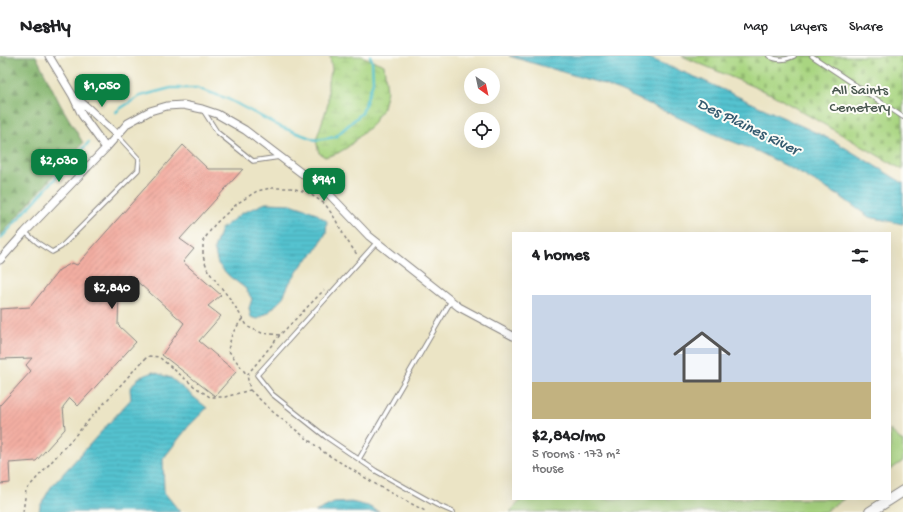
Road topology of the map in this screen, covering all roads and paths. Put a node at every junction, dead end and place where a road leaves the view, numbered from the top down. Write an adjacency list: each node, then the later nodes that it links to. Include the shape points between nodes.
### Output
1 (49, 56): 5 (street)
2 (769, 56): 3 (lane, via 780,60)
3 (794, 56)
4 (812, 56): 7 (lane)
5 (73, 96): 8 (street); 9 (street, via 82,115)
6 (202, 109): 8 (street, via 183,105 150,111 128,123); 10 (street, via 217,114 245,130); 10 (lane, via 217,132 253,161)
7 (903, 117)
8 (117, 135): 9 (street); 11 (lane, via 139,159 138,170 61,247 52,252)
9 (106, 148): 11 (street)
10 (280, 157): 12 (street, via 329,194)
11 (25, 232): 13 (street)
12 (377, 242): 14 (lane); 16 (street)
13 (0, 260)
14 (361, 261): 17 (path, via 325,204 307,192 291,188 257,191 238,203 215,224 203,241 202,256 208,271 231,300); 22 (lane, via 257,375 272,394 326,437)
15 (324, 290): 18 (path)
16 (451, 301): 19 (street); 22 (lane)
17 (242, 319): 18 (path, via 248,328); 20 (path, via 232,334 228,350)
18 (280, 335): 20 (path)
19 (512, 335)
20 (247, 375): 21 (path)
21 (250, 390): 26 (path, via 225,397 210,397 159,357 148,356 26,490); 27 (path, via 325,453)
22 (359, 459): 28 (lane, via 376,471)
23 (903, 491): 24 (main road)
24 (891, 499)
25 (889, 500): 29 (main road)
26 (23, 512)
27 (427, 512)
28 (453, 512)
29 (870, 512)

